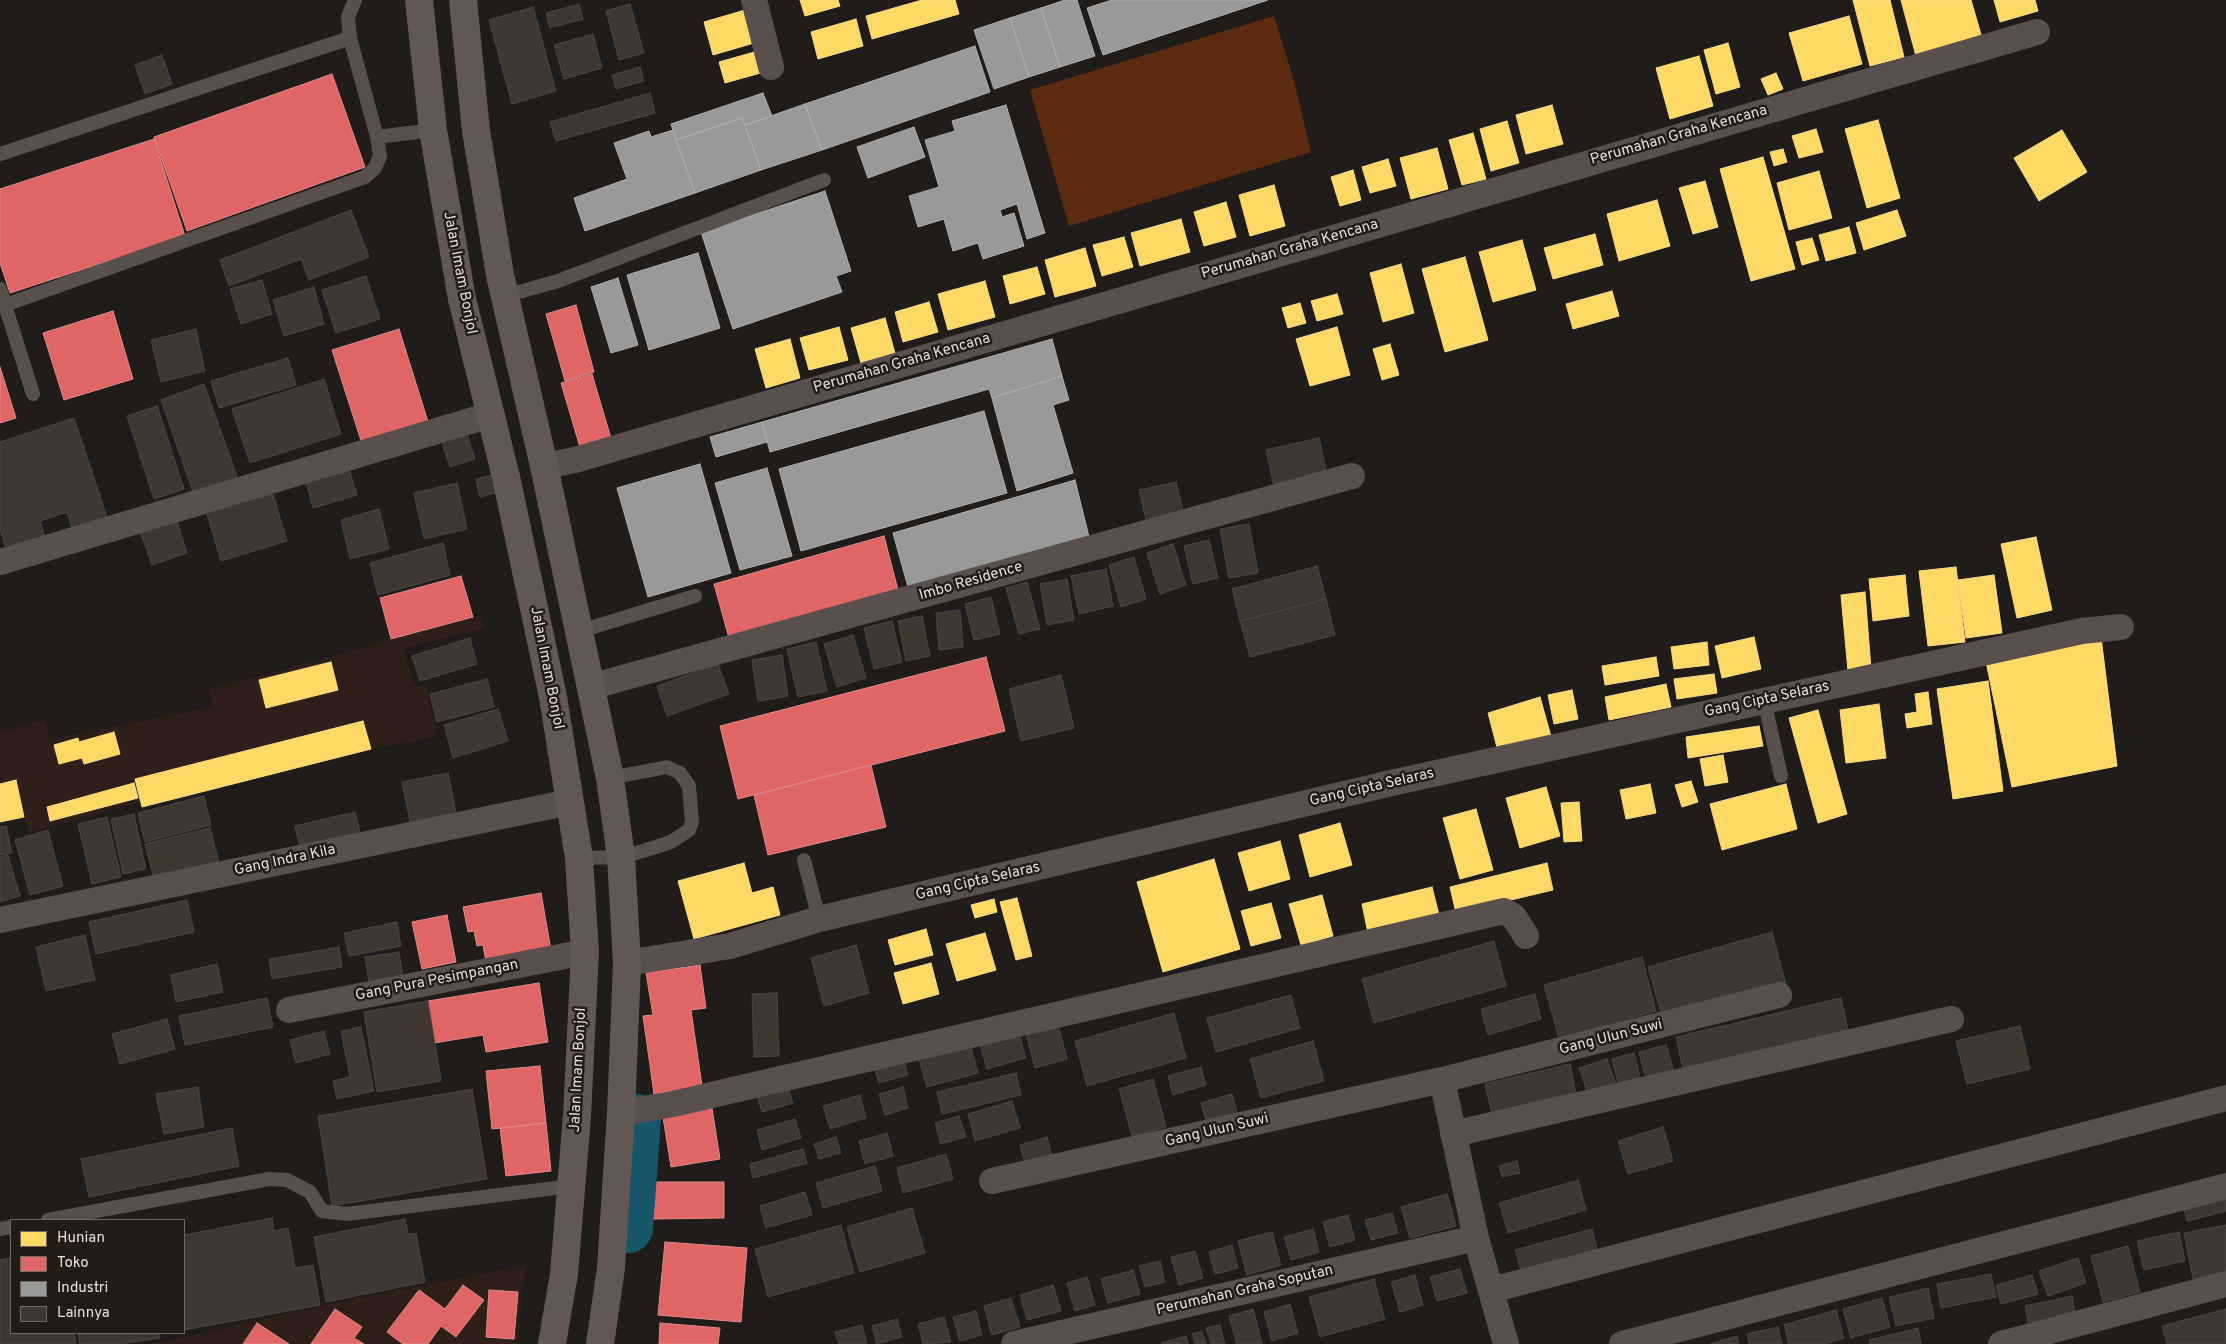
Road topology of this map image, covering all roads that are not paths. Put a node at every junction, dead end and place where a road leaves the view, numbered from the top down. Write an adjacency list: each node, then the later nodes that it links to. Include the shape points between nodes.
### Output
1 (355, 0): 6 (lane, via 348,17)
2 (419, 0): 9 (highway, Jalan Imam Bonjol)
3 (463, 0): 8 (highway)
4 (754, 0): 7 (street)
5 (2037, 32): 18 (street, Perumahan Graha Kencana, via 575,460)
6 (350, 38): 10 (lane); 11 (lane)
7 (771, 67)
8 (476, 131): 9 (highway); 14 (highway)
9 (433, 136): 10 (lane); 17 (highway, Jalan Imam Bonjol, via 462,300)
10 (377, 137): 15 (lane, via 380,156 375,168 365,177)
11 (0, 154)
12 (824, 180): 14 (lane, via 558,281)
13 (0, 289): 15 (lane)
14 (505, 296): 18 (highway)
15 (5, 305): 16 (lane)
16 (33, 394)
17 (490, 415): 20 (street); 28 (highway, Jalan Imam Bonjol, via 553,697)
18 (544, 466): 23 (highway)
19 (1352, 476): 24 (street, Imbo Residence)
20 (0, 562)
21 (695, 596): 23 (lane)
22 (2121, 627): 25 (street, Gang Cipta Selaras, via 2082,631)
23 (577, 632): 24 (highway)
24 (590, 687): 27 (highway)
25 (1764, 700): 26 (lane); 32 (street, Gang Cipta Selaras, via 1387,784)
26 (1781, 776)
27 (610, 778): 29 (highway); 29 (lane, via 667,767 680,773 690,786 692,822 689,830 671,842)
28 (570, 802): 30 (highway, Jalan Imam Bonjol); 33 (street, Gang Indra Kila)
29 (620, 857): 30 (lane); 36 (highway)
30 (578, 858): 35 (highway, Jalan Imam Bonjol)
31 (804, 860): 32 (lane)
32 (819, 919): 36 (street, Gang Cipta Selaras, via 730,946)
33 (0, 920)
34 (1526, 936): 42 (street, via 1514,917 1504,911)
35 (585, 952): 38 (street, Gang Pura Pesimpangan); 45 (highway, Jalan Imam Bonjol)
36 (626, 963): 42 (highway)
37 (1780, 995): 40 (street, Gang Ulun Suwi)
38 (290, 1010)
39 (1951, 1020): 43 (street)
40 (1442, 1080): 43 (street); 44 (street, Gang Ulun Suwi)
41 (2226, 1098): 50 (street)
42 (622, 1113): 52 (highway, via 611,1268)
43 (1453, 1134): 48 (street)
44 (992, 1181)
45 (571, 1186): 47 (lane, via 347,1214 322,1211 310,1192 287,1180 269,1178); 51 (highway, Jalan Imam Bonjol, via 564,1274)
46 (2226, 1186): 55 (street)
47 (53, 1219)
48 (1476, 1238): 50 (street); 53 (street, Perumahan Graha Soputan)
49 (2226, 1284): 56 (street)
50 (1491, 1290): 54 (street)
51 (552, 1344)
52 (600, 1344)
53 (1014, 1344)
54 (1506, 1344)
55 (1622, 1344)
56 (2001, 1344)

